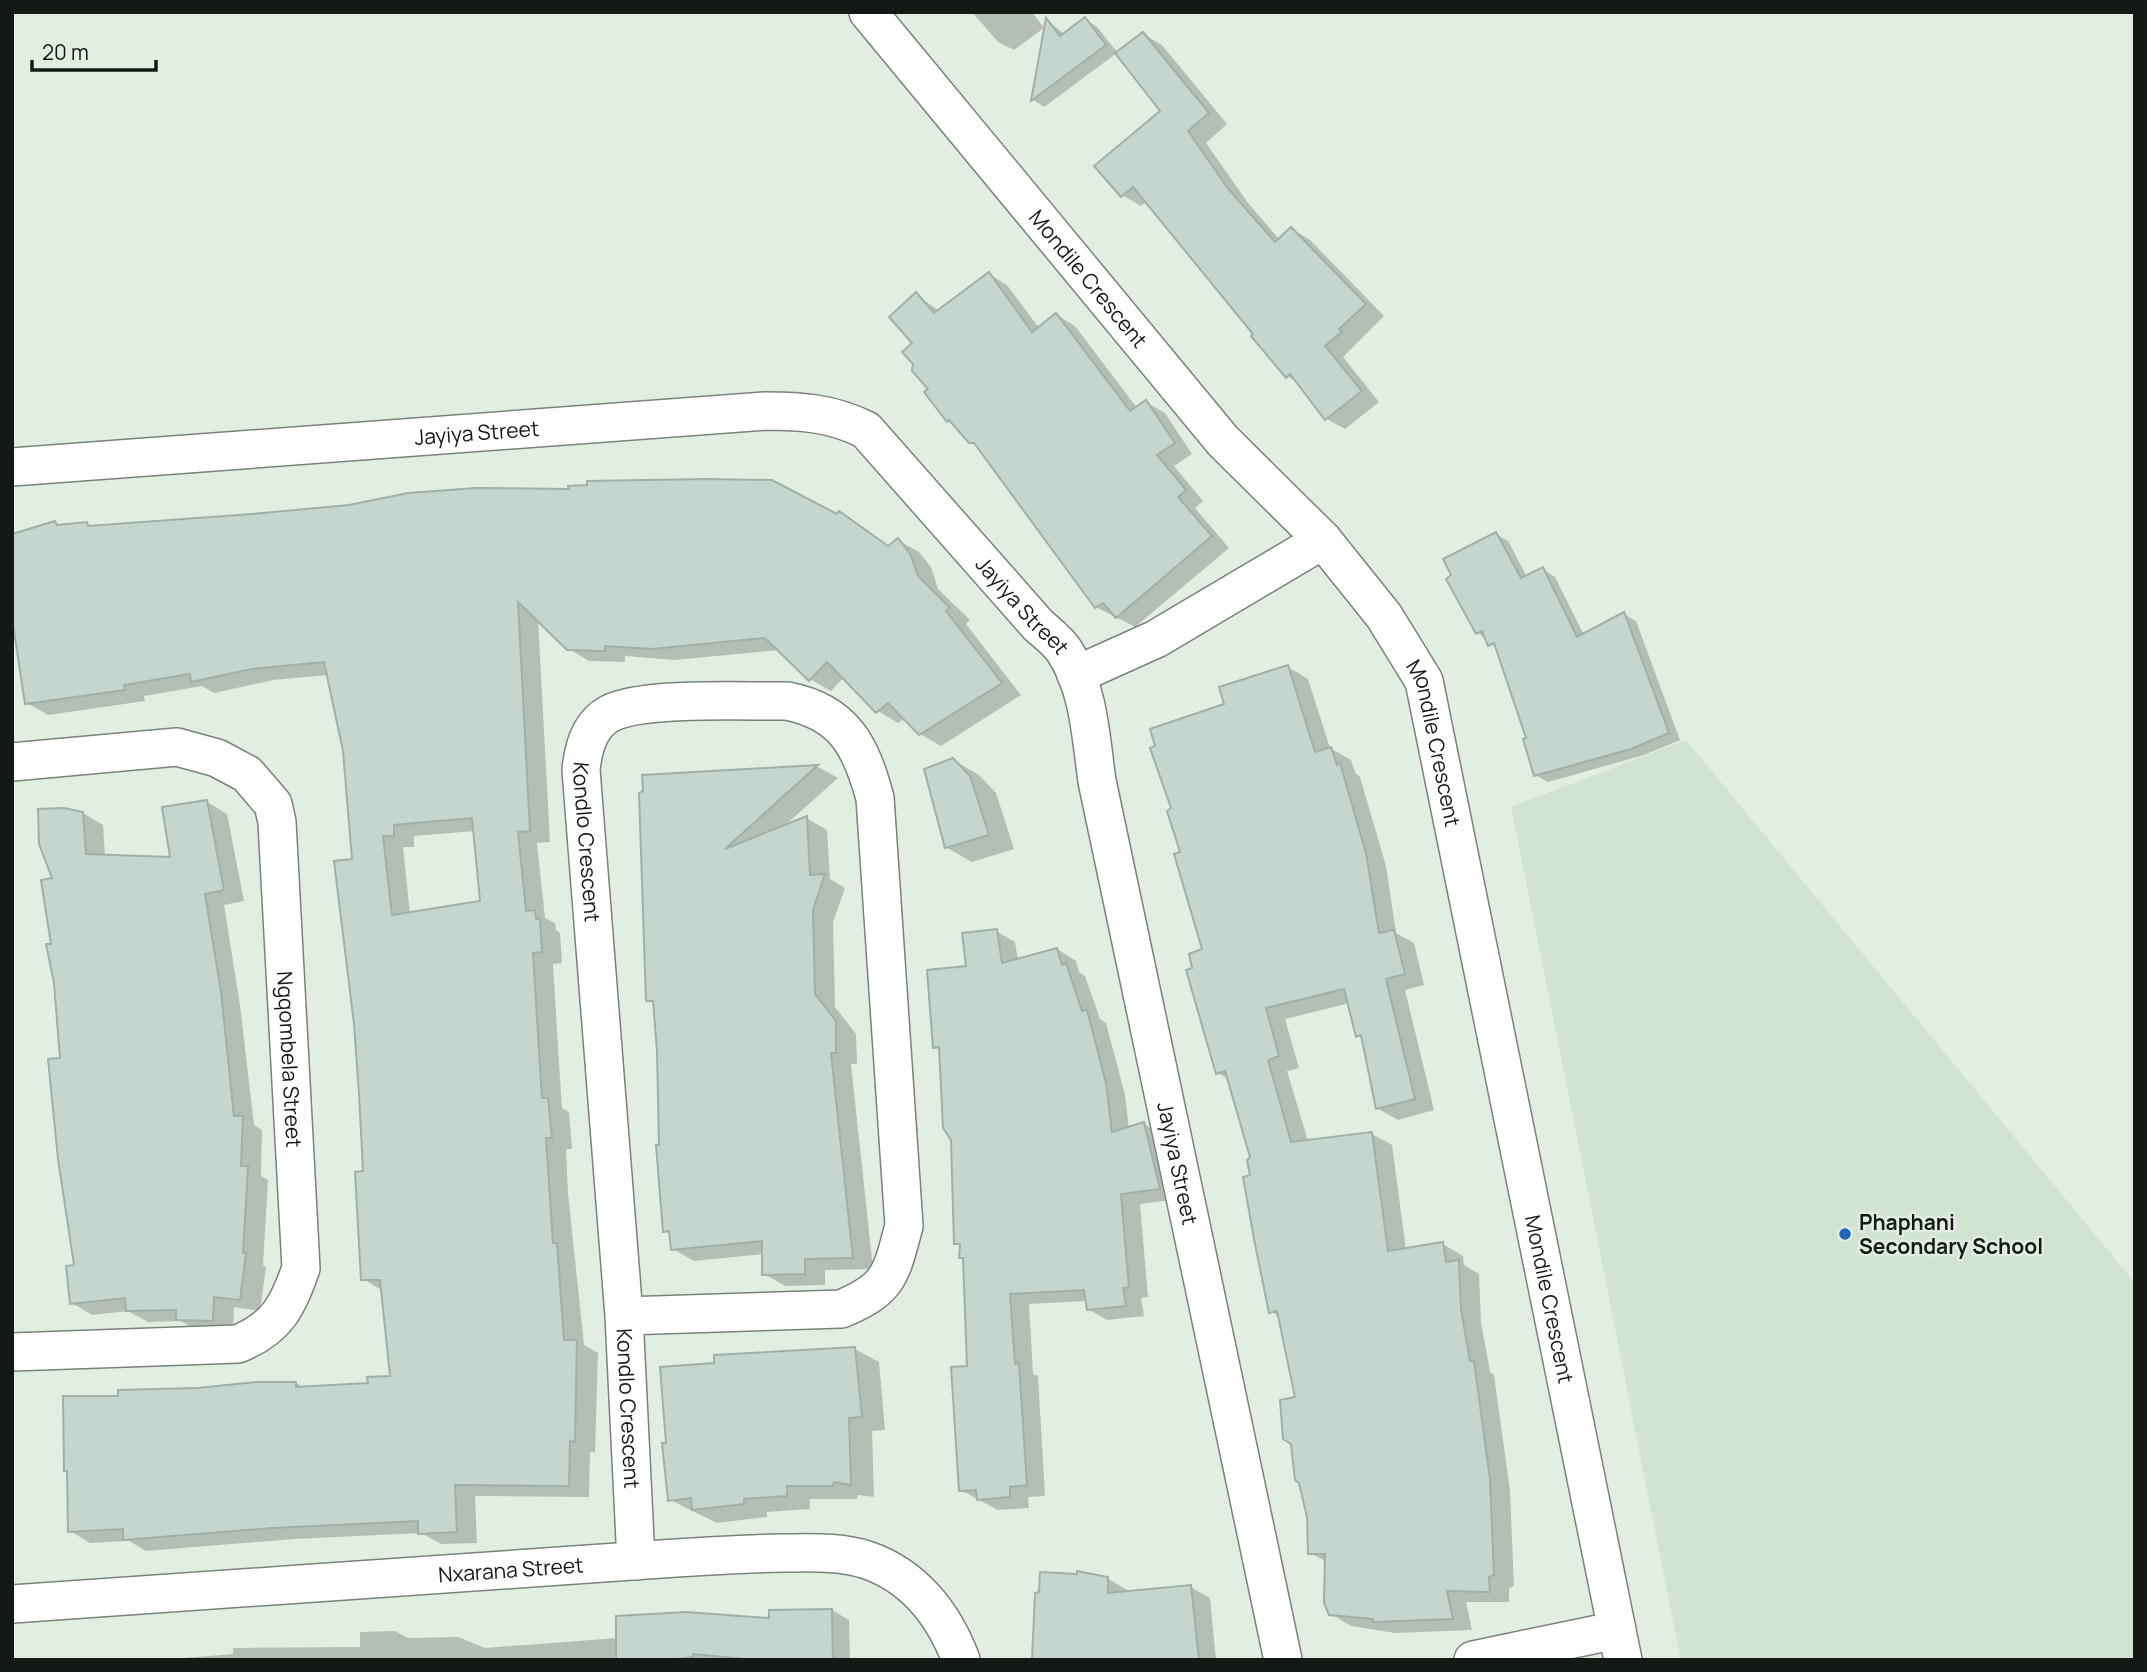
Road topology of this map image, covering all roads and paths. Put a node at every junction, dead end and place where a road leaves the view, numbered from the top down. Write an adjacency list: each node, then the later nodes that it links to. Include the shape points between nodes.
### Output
1 (868, 12): 3 (street, Mondile Crescent, via 1223,441)
2 (12, 467): 4 (street, Jayiya Street, via 809,411 866,430 1065,651)
3 (1323, 540): 4 (street, via 1156,639); 10 (street, Mondile Crescent, via 1384,616 1424,681)
4 (1076, 675): 12 (street, Jayiya Street)
5 (12, 762): 7 (street, Ngqombela Street, via 177,747 232,765 263,789 273,804 301,1268 279,1317 260,1335 239,1344)
6 (624, 1316): 6 (street, Kondlo Crescent, via 581,770 590,734 607,715 634,705 804,704 841,725 866,763 875,798 904,1226 894,1264 884,1284 866,1299 841,1309); 8 (street, Kondlo Crescent)
7 (12, 1352)
8 (636, 1561): 9 (street, Nxarana Street); 11 (street, Nxarana Street, via 794,1553 836,1553 866,1560 894,1573 932,1604 951,1632)
9 (12, 1604)
10 (1620, 1645): 13 (street)
11 (961, 1660)
12 (1283, 1660)
13 (1473, 1660)

